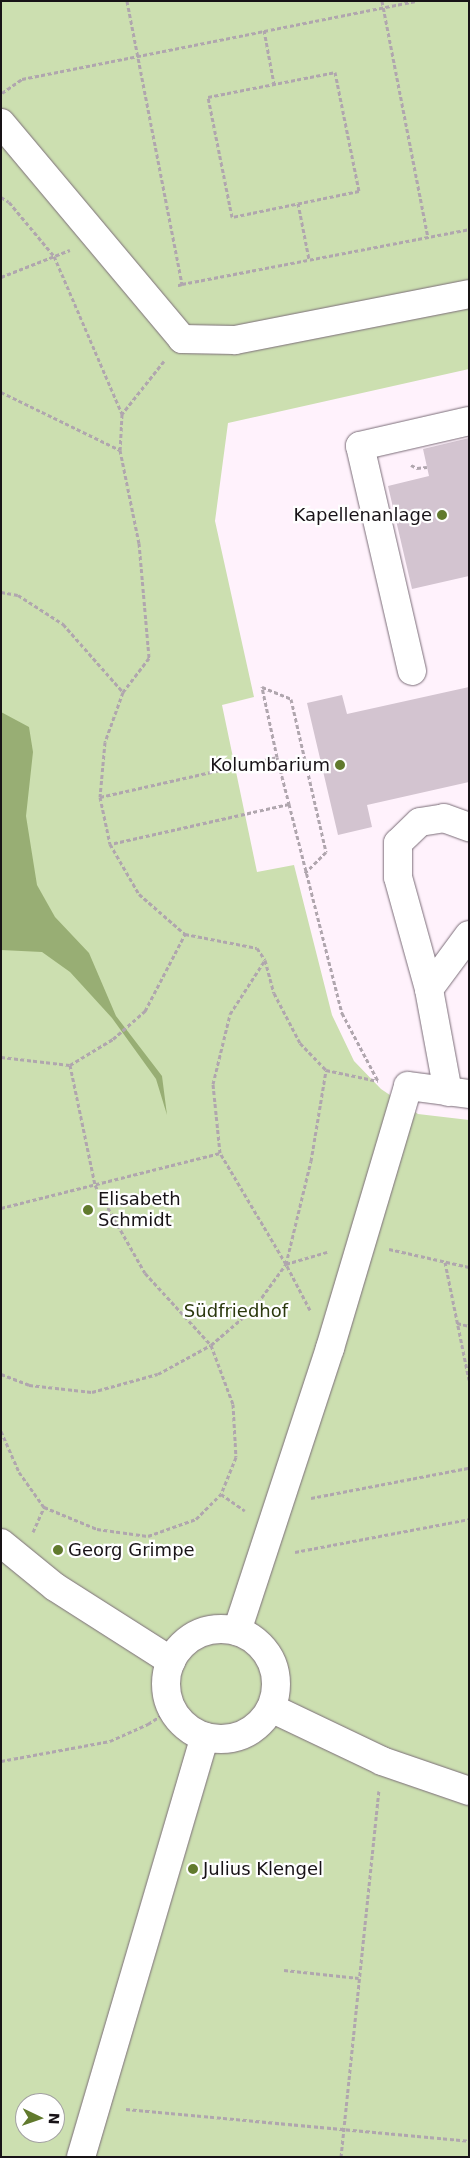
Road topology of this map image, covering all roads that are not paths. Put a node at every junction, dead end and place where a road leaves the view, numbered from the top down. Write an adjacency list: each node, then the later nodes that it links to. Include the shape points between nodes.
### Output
1 (1, 123): 2 (lane, via 182,339 235,340)
2 (469, 294)
3 (469, 421): 4 (lane, via 360,446)
4 (412, 671)
5 (469, 827): 7 (lane, via 444,818 420,822 398,843 398,877)
6 (469, 935): 7 (lane)
7 (429, 989): 8 (lane)
8 (459, 1093): 10 (lane, via 408,1086 330,1348)
9 (1, 1543): 11 (lane, via 55,1587)
10 (237, 1631): 11 (lane, via 209,1630 196,1635 184,1643); 12 (lane, via 262,1647 270,1659 276,1687)
11 (171, 1661): 13 (lane, via 166,1681 172,1709 180,1721)
12 (270, 1708): 13 (lane, via 258,1725 246,1733 219,1740); 14 (lane, via 382,1761)
13 (205, 1737): 15 (lane)
14 (469, 1790)
15 (81, 2157)

